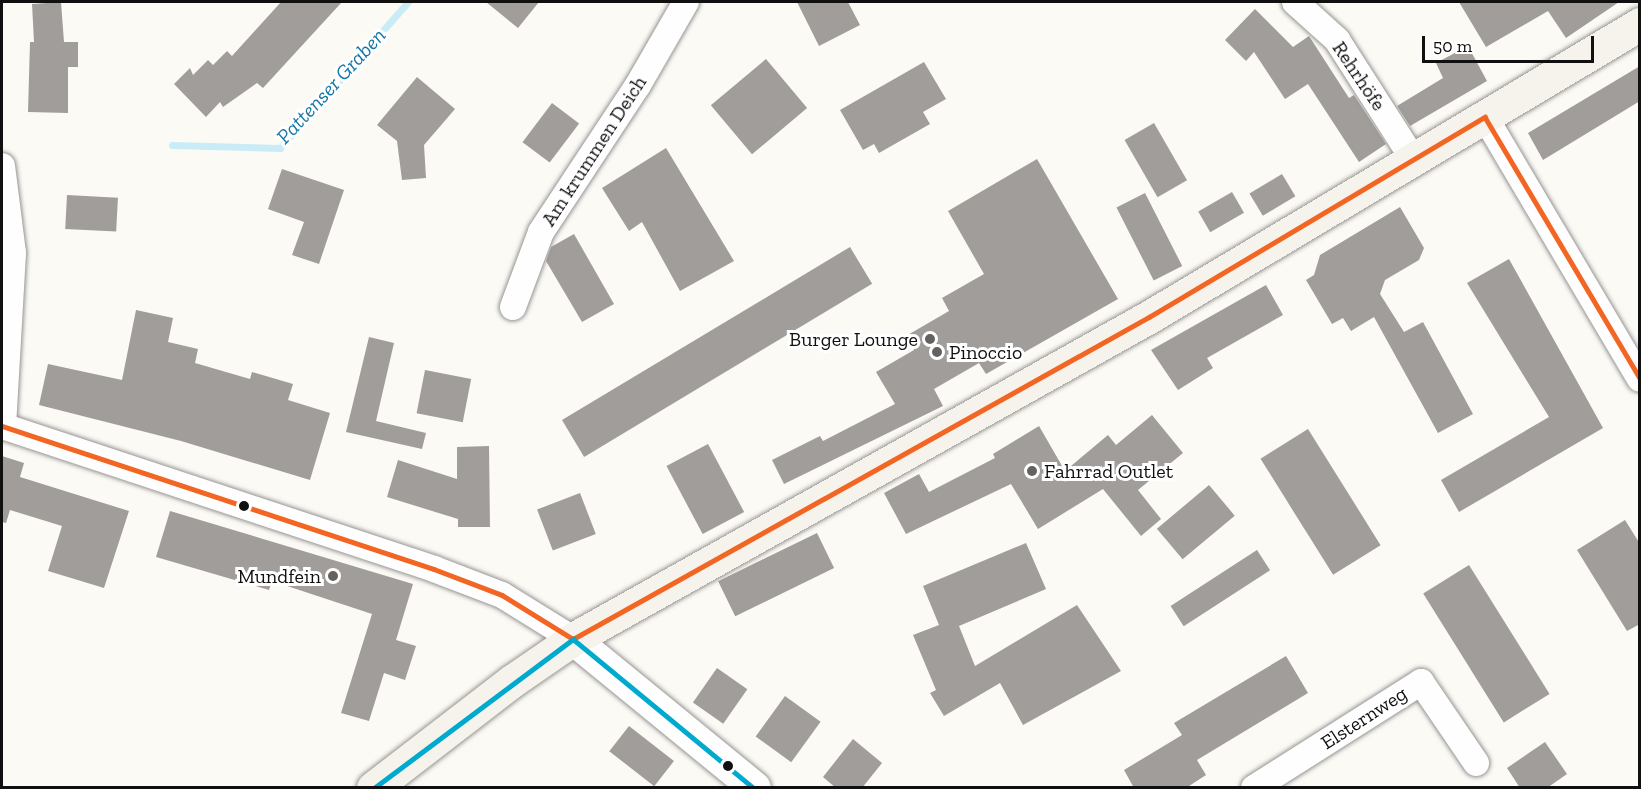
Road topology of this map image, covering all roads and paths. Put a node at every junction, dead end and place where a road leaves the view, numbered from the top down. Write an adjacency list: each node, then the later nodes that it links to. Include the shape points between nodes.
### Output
1 (686, 2): 7 (street, Am krummen Deich, via 638,85 541,232)
2 (1295, 2): 5 (street, Rehrhöfe, via 1336,40)
3 (1640, 24): 4 (main road)
4 (1485, 117): 5 (main road); 8 (street)
5 (1413, 159): 10 (main road, via 1149,317)
6 (2, 166): 9 (street, via 13,253)
7 (513, 307)
8 (1640, 379)
9 (2, 426): 10 (street, via 434,569 502,595)
10 (573, 639): 12 (main road); 13 (street)
11 (1476, 764): 14 (street, Elsternweg, via 1421,682)
12 (373, 788)
13 (754, 788)
14 (1254, 788)

